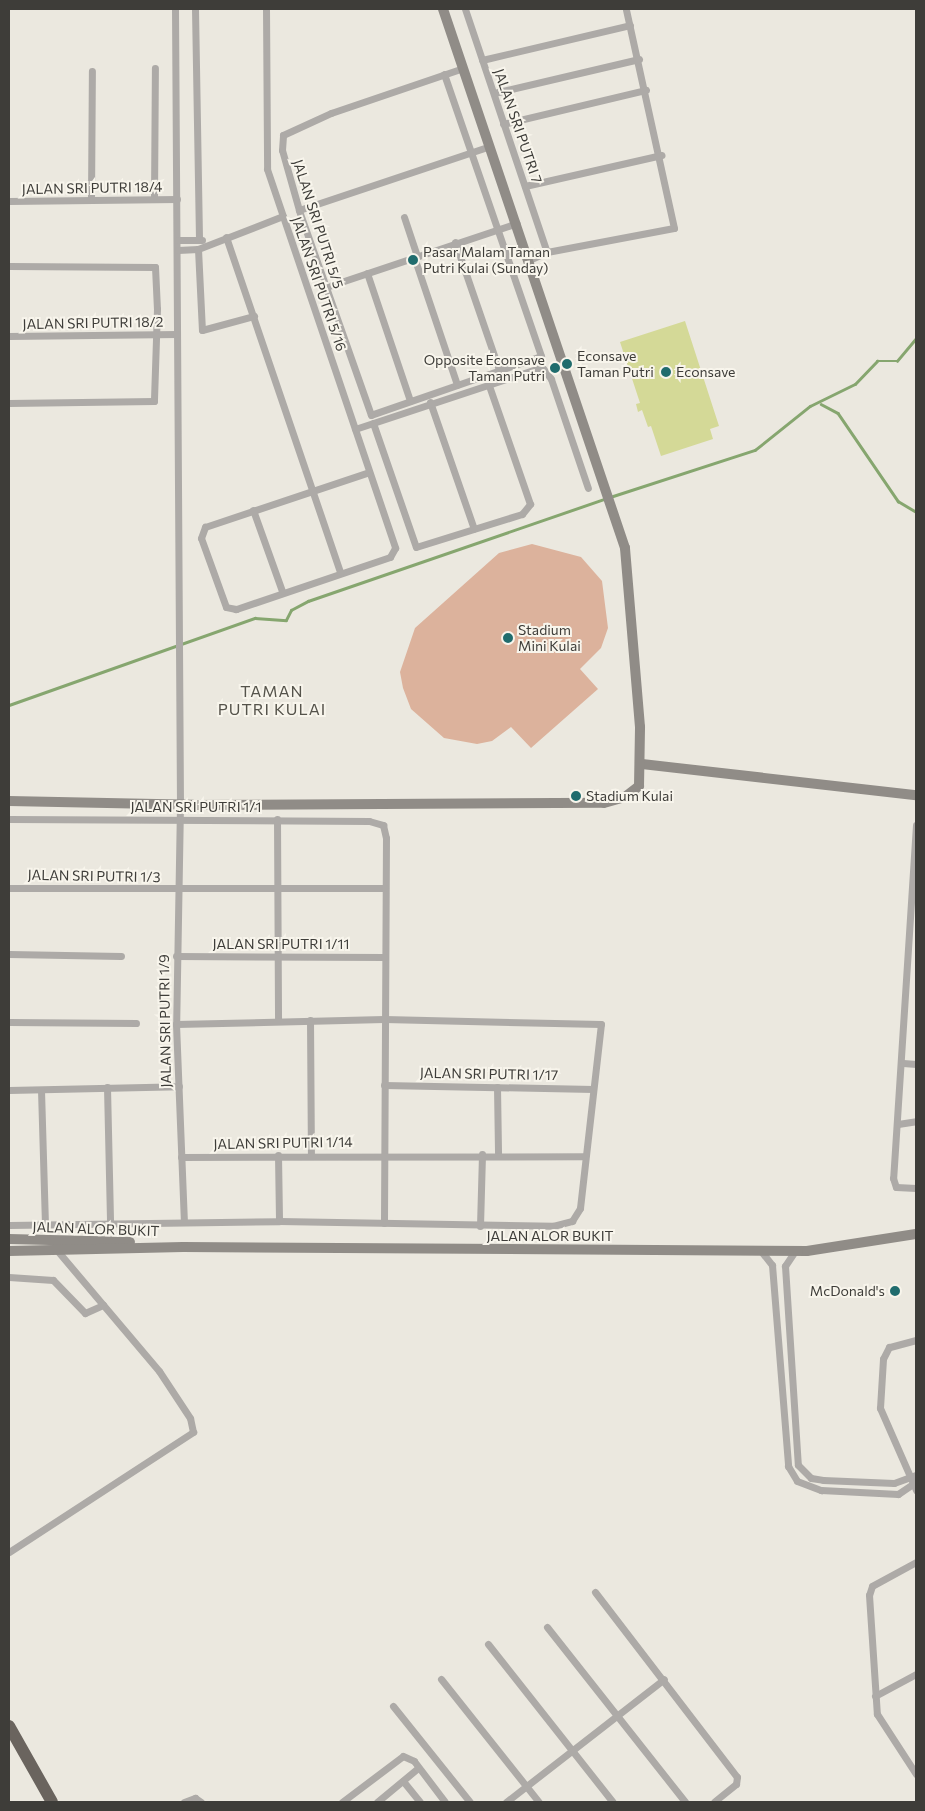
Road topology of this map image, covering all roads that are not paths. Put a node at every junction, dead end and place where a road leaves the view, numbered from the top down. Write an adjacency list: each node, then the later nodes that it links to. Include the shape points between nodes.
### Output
1 (175, 9): 23 (street, JALAN SRI PUTRI 1/9)
2 (195, 9): 31 (street)
3 (266, 9): 26 (street, JALAN SRI PUTRI 5/16, via 267,169)
4 (443, 9): 11 (street)
5 (465, 9): 9 (street, JALAN SRI PUTRI 7)
6 (626, 9): 7 (street)
7 (630, 25): 8 (street); 9 (street)
8 (639, 59): 14 (street); 15 (street)
9 (482, 60): 15 (street, JALAN SRI PUTRI 7)
10 (155, 68): 21 (street)
11 (462, 68): 13 (street, JALAN SRI PUTRI 5/5); 17 (street)
12 (92, 70): 22 (street)
13 (444, 74): 18 (street); 25 (street, JALAN SRI PUTRI 5/5, via 286,132 282,150)
14 (646, 90): 16 (street); 19 (street)
15 (494, 93): 16 (street, JALAN SRI PUTRI 7)
16 (503, 124): 20 (street, JALAN SRI PUTRI 7)
17 (490, 146): 18 (street); 28 (street)
18 (472, 152): 25 (street); 29 (street)
19 (662, 155): 20 (street); 37 (street, via 674,228)
20 (525, 186): 37 (street, JALAN SRI PUTRI 7)
21 (154, 199): 22 (street, JALAN SRI PUTRI 18/4); 23 (street, JALAN SRI PUTRI 18/4)
22 (92, 200): 24 (street, JALAN SRI PUTRI 18/4)
23 (176, 200): 32 (street, JALAN SRI PUTRI 1/9)
24 (9, 201)
25 (299, 210): 42 (street, JALAN SRI PUTRI 5/5)
26 (283, 216): 30 (street); 54 (street, JALAN SRI PUTRI 5/16)
27 (404, 217): 38 (street)
28 (517, 223): 29 (street); 39 (street)
29 (499, 229): 33 (street); 47 (street, via 541,356)
30 (226, 237): 34 (street); 43 (street)
31 (199, 239): 32 (street); 34 (street)
32 (178, 240): 36 (street, JALAN SRI PUTRI 1/9)
33 (455, 242): 38 (street); 47 (street)
34 (207, 243): 35 (street)
35 (198, 248): 36 (street); 43 (street, via 202,330)
36 (178, 250): 45 (street, JALAN SRI PUTRI 1/9)
37 (546, 252): 39 (street)
38 (416, 257): 41 (street); 49 (street)
39 (529, 260): 62 (street, via 625,548)
40 (9, 266): 44 (street, via 156,267)
41 (367, 273): 42 (street); 50 (street)
42 (326, 287): 53 (street, JALAN SRI PUTRI 5/5)
43 (254, 316): 57 (street)
44 (157, 334): 45 (street, JALAN SRI PUTRI 18/2); 46 (street, JALAN SRI PUTRI 18/2); 52 (street, via 154,401)
45 (177, 334): 65 (street, JALAN SRI PUTRI 1/9)
46 (9, 336)
47 (499, 370): 49 (street)
48 (488, 383): 51 (street); 56 (street, via 536,368 547,370); 59 (street, via 530,504 522,514)
49 (457, 385): 50 (street)
50 (410, 401): 53 (street)
51 (430, 402): 53 (street); 59 (street)
52 (9, 403)
53 (372, 419): 54 (street); 59 (street, JALAN SRI PUTRI 5/5, via 414,544 425,547)
54 (355, 429): 55 (street, JALAN SRI PUTRI 5/16)
55 (369, 472): 57 (street); 60 (street, JALAN SRI PUTRI 5/16, via 395,548 390,558)
56 (588, 488)
57 (312, 490): 58 (street); 60 (street)
58 (253, 510): 61 (street); 61 (street, via 205,527 201,534 224,603 236,609)
59 (474, 529)
60 (340, 572): 61 (street)
61 (282, 591)
62 (642, 764): 63 (street); 65 (street, via 636,790 604,803)
63 (916, 795)
64 (9, 801): 65 (street)
65 (180, 805): 68 (street, JALAN SRI PUTRI 1/9)
66 (9, 819): 68 (street, JALAN SRI PUTRI 1/1)
67 (277, 819): 68 (street, JALAN SRI PUTRI 1/1); 72 (street); 73 (street, JALAN SRI PUTRI 1/1, via 369,821 383,825)
68 (180, 820): 74 (street, JALAN SRI PUTRI 1/9)
69 (916, 826): 70 (street)
70 (916, 863): 75 (street)
71 (9, 888): 74 (street, JALAN SRI PUTRI 1/3)
72 (278, 888): 73 (street, JALAN SRI PUTRI 1/3); 74 (street, JALAN SRI PUTRI 1/3); 79 (street)
73 (384, 888): 80 (street)
74 (179, 889): 78 (street, JALAN SRI PUTRI 1/9)
75 (913, 930): 81 (street)
76 (9, 954): 77 (street)
77 (121, 956)
78 (176, 956): 79 (street, JALAN SRI PUTRI 1/11); 88 (street, JALAN SRI PUTRI 1/9)
79 (277, 956): 80 (street, JALAN SRI PUTRI 1/11); 84 (street)
80 (385, 957): 83 (street)
81 (908, 997): 82 (street); 89 (street)
82 (916, 998)
83 (384, 1019): 85 (street); 91 (street); 95 (street, via 601,1024)
84 (278, 1020): 85 (street); 88 (street)
85 (310, 1020): 103 (street)
86 (9, 1022): 87 (street)
87 (136, 1023)
88 (176, 1024): 92 (street, JALAN SRI PUTRI 1/9)
89 (903, 1063): 90 (street); 99 (street)
90 (916, 1064)
91 (384, 1085): 94 (street, JALAN SRI PUTRI 1/17); 104 (street)
92 (179, 1086): 93 (street); 106 (street, JALAN SRI PUTRI 1/9)
93 (107, 1087): 97 (street); 112 (street)
94 (497, 1088): 95 (street, JALAN SRI PUTRI 1/17); 101 (street)
95 (593, 1088): 105 (street)
96 (9, 1090): 97 (street)
97 (41, 1090): 111 (street)
98 (916, 1121): 99 (street)
99 (898, 1124): 107 (street, via 896,1187)
100 (482, 1154): 101 (street, JALAN SRI PUTRI 1/14); 104 (street, JALAN SRI PUTRI 1/14); 114 (street)
101 (498, 1154): 105 (street, JALAN SRI PUTRI 1/14)
102 (278, 1155): 103 (street, JALAN SRI PUTRI 1/14); 106 (street, JALAN SRI PUTRI 1/14); 109 (street)
103 (310, 1155): 104 (street, JALAN SRI PUTRI 1/14)
104 (384, 1155): 110 (street)
105 (584, 1156): 114 (street, via 580,1208 572,1221 563,1226)
106 (181, 1157): 108 (street, JALAN SRI PUTRI 1/9)
107 (916, 1188)
108 (184, 1221): 109 (street); 112 (street)
109 (279, 1221): 110 (street)
110 (384, 1223): 114 (street)
111 (45, 1224): 112 (street); 113 (street)
112 (110, 1224)
113 (9, 1225)
114 (480, 1226)
115 (916, 1234): 122 (street, JALAN ALOR BUKIT)
116 (9, 1239): 117 (street, JALAN ALOR BUKIT)
117 (49, 1240): 118 (street, JALAN ALOR BUKIT); 119 (street)
118 (183, 1247): 119 (street, JALAN ALOR BUKIT); 121 (street, JALAN ALOR BUKIT)
119 (56, 1250): 120 (street, JALAN ALOR BUKIT); 124 (street)
120 (9, 1251)
121 (761, 1251): 122 (street, JALAN ALOR BUKIT); 127 (street, via 772,1265 788,1466 797,1481 821,1490 898,1494)
122 (795, 1251): 126 (street, via 785,1266 798,1465 811,1478 823,1480 894,1483)
123 (9, 1277): 124 (street, via 53,1280 85,1313)
124 (103, 1306): 128 (street, via 158,1371 190,1418 193,1432)
125 (916, 1340): 126 (street, via 890,1347 883,1358 880,1408)
126 (913, 1476): 127 (street)
127 (916, 1486)
128 (9, 1552)
129 (916, 1562): 136 (street, via 869,1590)
130 (595, 1592): 135 (street)
131 (547, 1627): 138 (street)
132 (488, 1644): 141 (street)
133 (916, 1674): 136 (street)
134 (441, 1679): 145 (street)
135 (664, 1679): 138 (street); 159 (street, via 737,1777 736,1784)
136 (875, 1696): 143 (street, via 880,1721)
137 (392, 1706): 154 (street)
138 (616, 1716): 141 (street); 158 (street)
139 (9, 1726): 147 (highway)
140 (9, 1743): 146 (highway)
141 (572, 1750): 145 (street); 157 (street)
142 (418, 1768): 144 (street); 150 (street, via 408,1757 398,1758); 153 (street)
143 (916, 1774)
144 (403, 1781): 151 (street); 152 (street)
145 (526, 1787): 155 (street); 156 (street)
146 (42, 1802)
147 (52, 1802)
148 (184, 1802): 149 (street, via 195,1798)
149 (201, 1802)
150 (342, 1802)
151 (376, 1802)
152 (420, 1802)
153 (445, 1802)
154 (470, 1802)
155 (506, 1802)
156 (538, 1802)
157 (613, 1802)
158 (685, 1802)
159 (714, 1802)

